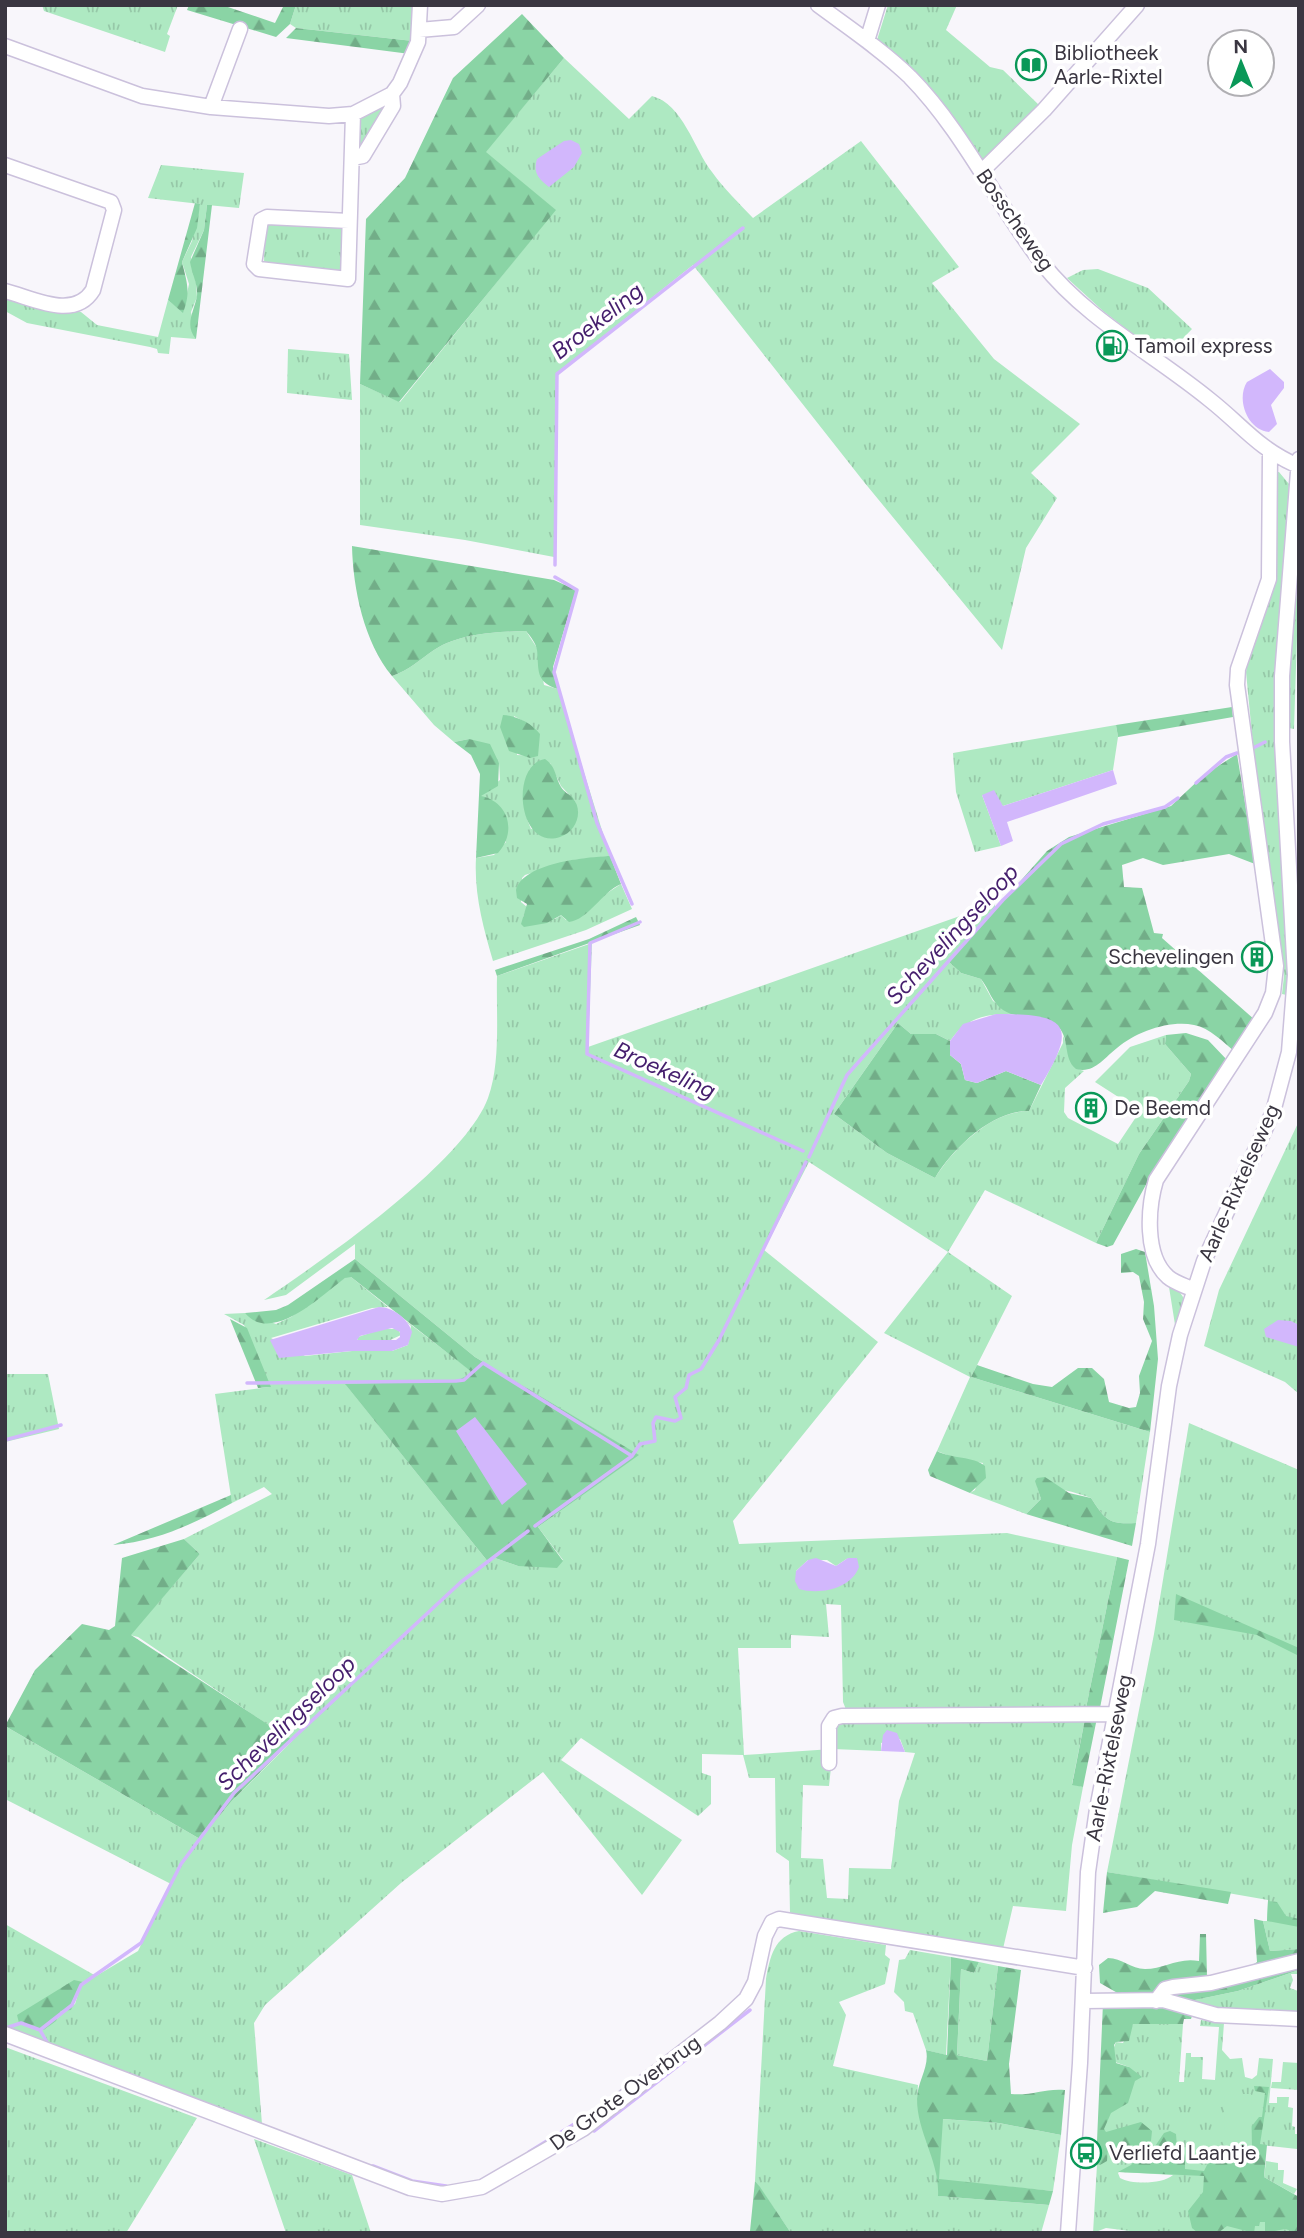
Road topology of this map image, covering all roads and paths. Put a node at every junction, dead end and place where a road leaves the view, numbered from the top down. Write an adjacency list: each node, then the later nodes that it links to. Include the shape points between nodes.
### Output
1 (420, 5): 7 (street)
2 (478, 5): 7 (street, via 454,27)
3 (818, 5): 8 (street, Bosscheweg)
4 (878, 5): 8 (street)
5 (1137, 5): 15 (street, via 1044,110)
6 (240, 29): 11 (street)
7 (419, 30): 10 (street, via 413,60)
8 (867, 41): 15 (street, Bosscheweg, via 917,86)
9 (5, 46): 11 (street, via 142,96)
10 (392, 94): 12 (street); 13 (street, via 394,106 363,156)
11 (211, 107): 12 (street)
12 (353, 114): 13 (street)
13 (352, 158): 16 (street)
14 (5, 165): 17 (street, via 111,202 114,210 86,301 66,308)
15 (981, 172): 18 (street, Bosscheweg, via 1065,288 1209,399)
16 (349, 221): 16 (street, via 348,279 259,269 254,264 261,220 267,217)
17 (5, 291)
18 (1270, 454): 19 (street, Bosscheweg); 20 (street, Aarle-Rixtelseweg, via 1269,579 1238,669 1244,752 1276,966 1265,1013 1156,1180 1151,1197 1150,1226 1159,1265 1168,1278)
19 (1298, 463): 20 (street, Aarle-Rixtelseweg, via 1285,626 1282,742 1295,975 1289,1052 1273,1112)
20 (1194, 1290): 21 (street, Aarle-Rixtelseweg, via 1169,1386 1149,1544)
21 (1117, 1714): 22 (street, via 842,1716 834,1718 829,1727); 24 (street, Aarle-Rixtelseweg, via 1088,1872)
22 (829, 1763)
23 (1299, 1961): 26 (street, via 1211,1983 1173,1987)
24 (1085, 1968): 25 (street, Aarle-Rixtelseweg); 28 (street, De Grote Overbrug, via 779,1919 765,1936 755,1982 746,1998 720,2023 583,2129 496,2180 456,2193 410,2188)
25 (1084, 2001): 26 (street); 29 (street, Aarle-Rixtelseweg)
26 (1156, 2001): 27 (street, via 1177,2002 1216,2015)
27 (1299, 2019)
28 (5, 2034)
29 (1068, 2233)

